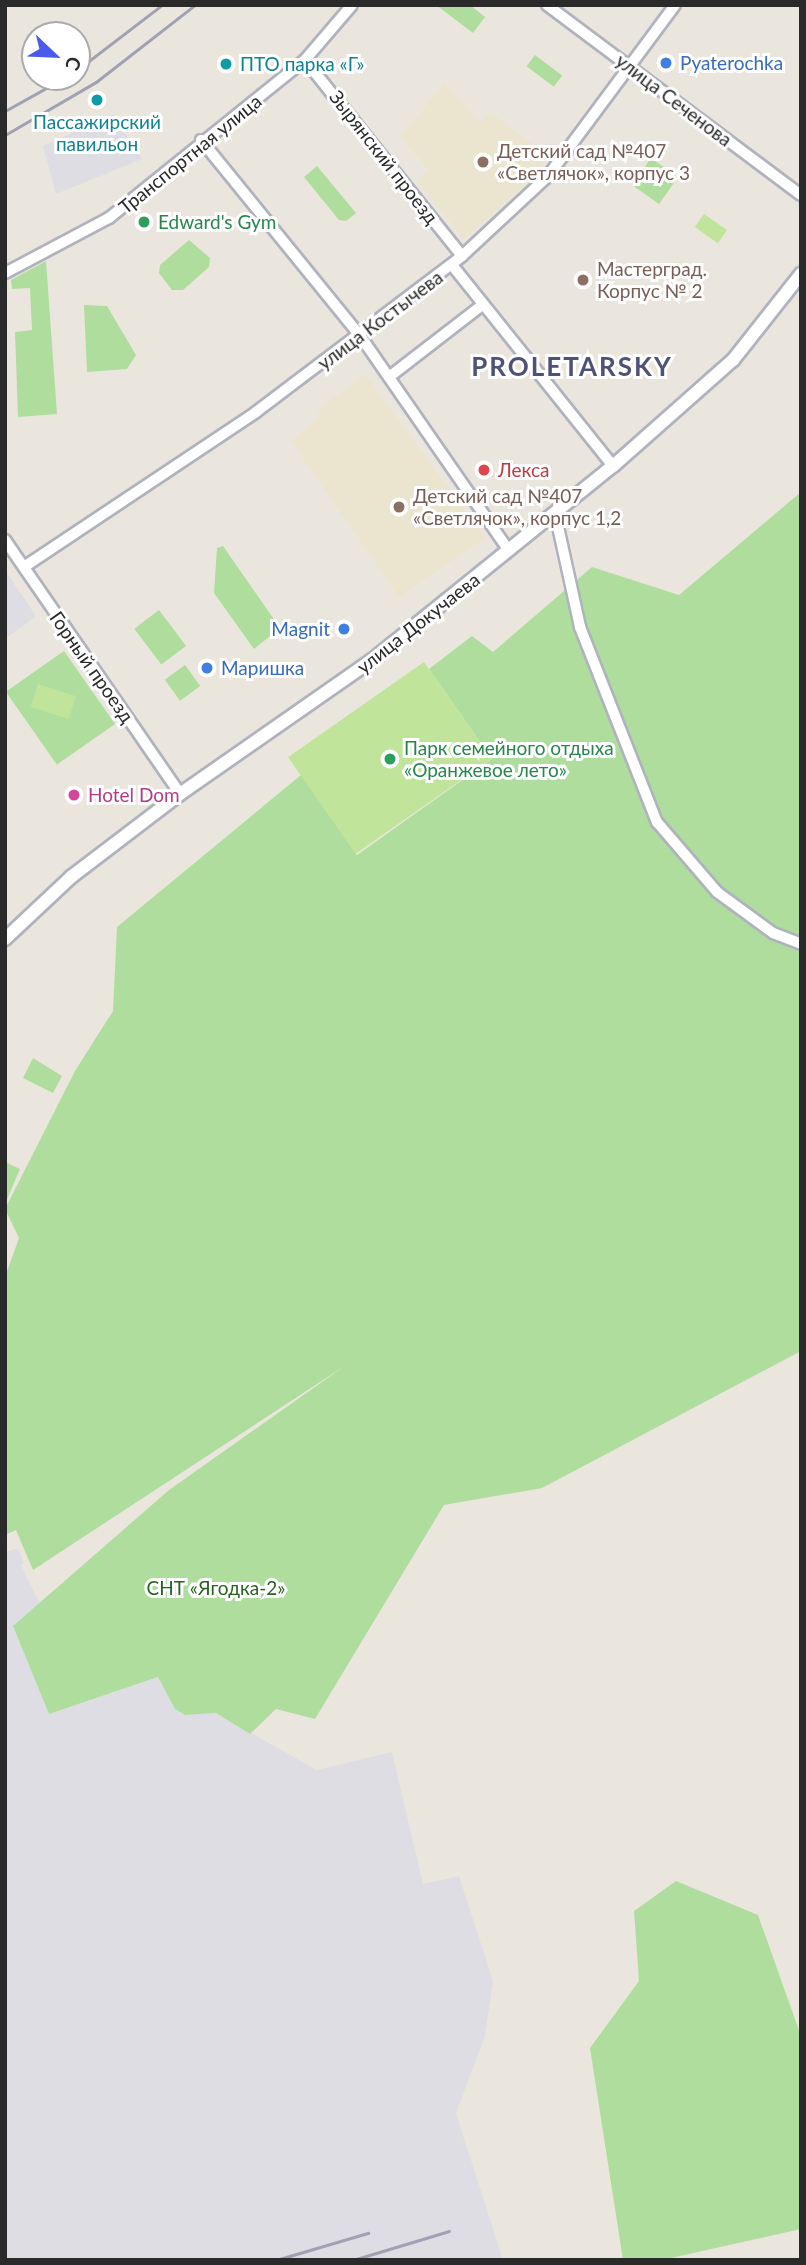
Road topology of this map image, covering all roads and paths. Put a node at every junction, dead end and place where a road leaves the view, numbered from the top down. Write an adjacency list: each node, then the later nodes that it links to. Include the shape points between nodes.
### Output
1 (352, 5): 4 (street, Транспортная улица)
2 (547, 5): 5 (street, улица Сеченова)
3 (675, 5): 5 (street, улица Костычева)
4 (305, 60): 6 (street, Транспортная улица, via 242,115); 8 (street, Зырянский проезд)
5 (631, 68): 7 (street, улица Сеченова); 8 (street, улица Костычева, via 548,176)
6 (201, 140): 10 (street, Транспортная улица, via 110,218); 13 (street)
7 (801, 195)
8 (462, 256): 9 (street, улица Костычева)
9 (452, 265): 12 (street); 13 (street, улица Костычева)
10 (5, 273)
11 (801, 274): 15 (main road, улица Докучаева, via 733,360)
12 (482, 305): 14 (street); 15 (street)
13 (361, 337): 14 (street); 19 (street, улица Костычева)
14 (389, 377): 18 (street)
15 (613, 466): 16 (main road, улица Докучаева)
16 (555, 513): 18 (main road, улица Докучаева); 22 (street, via 580,627 657,822 717,892 773,933)
17 (5, 540): 19 (street, Горный проезд)
18 (509, 551): 20 (main road, улица Докучаева, via 371,661)
19 (24, 567): 20 (street, Горный проезд)
20 (180, 794): 21 (main road, улица Докучаева, via 71,877)
21 (5, 939)
22 (801, 944)

